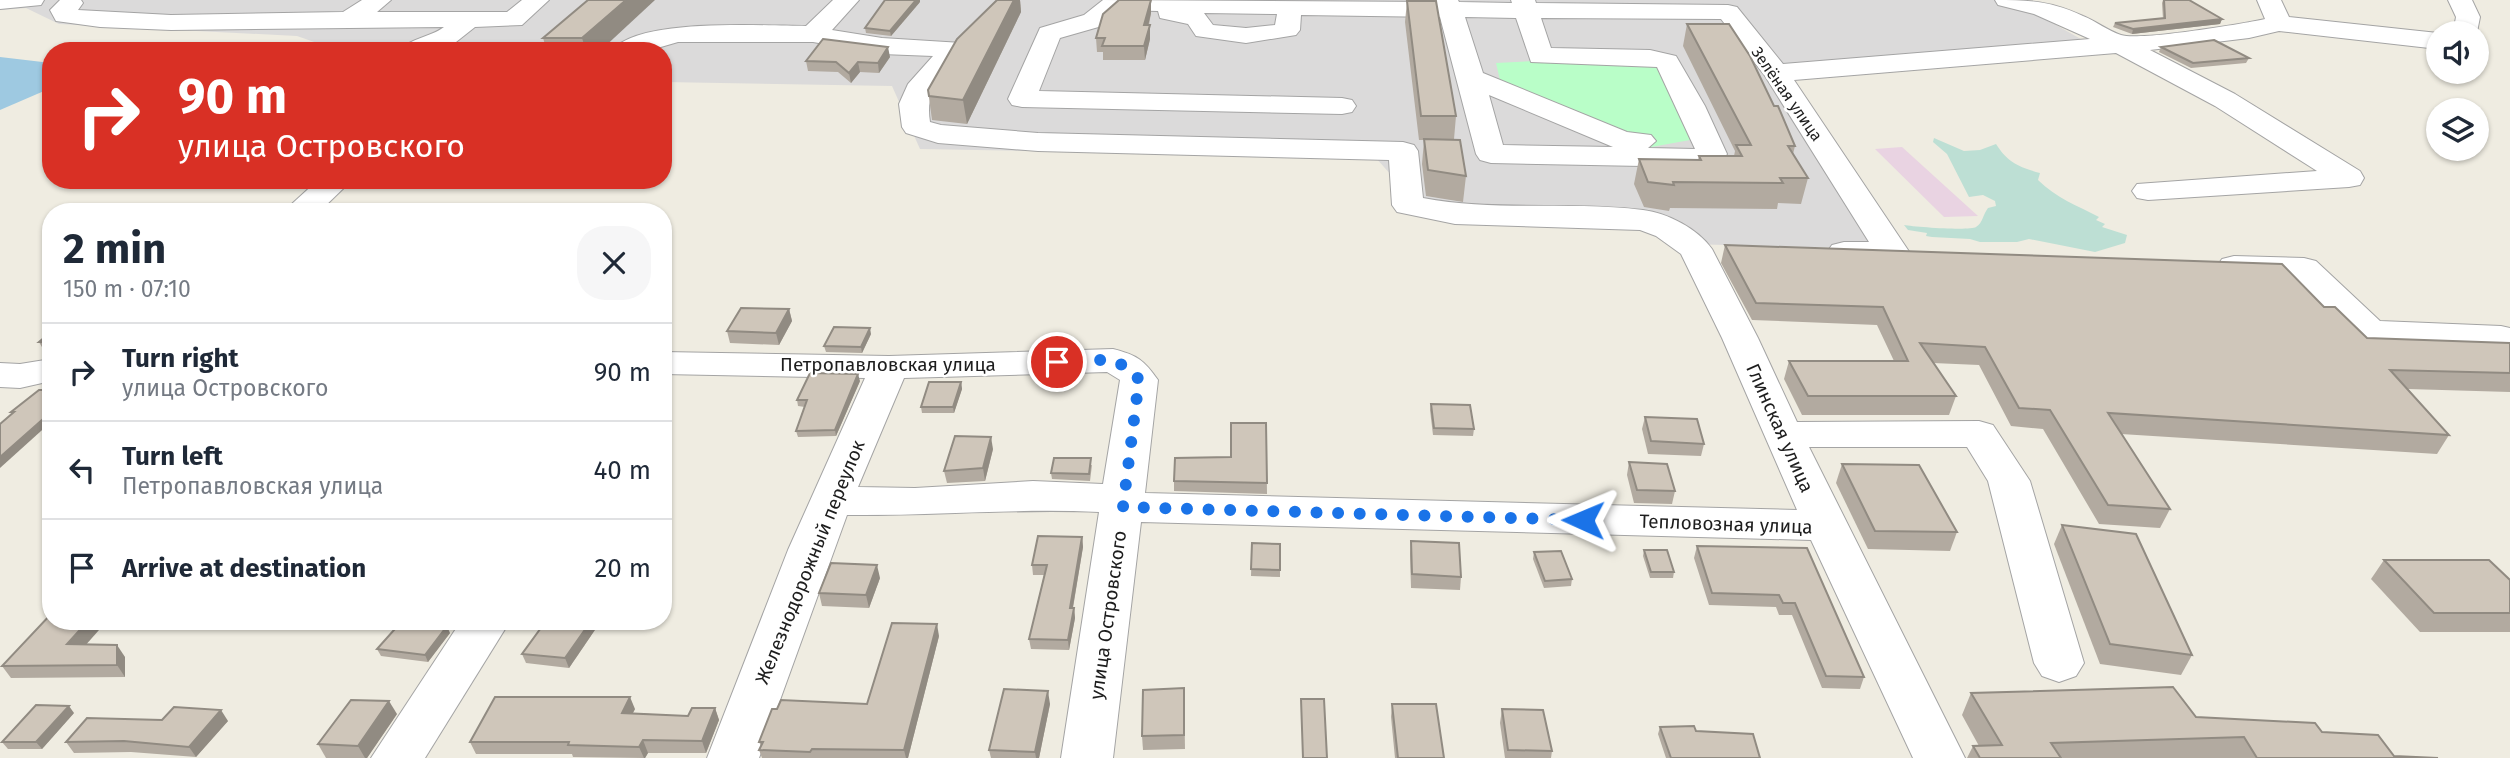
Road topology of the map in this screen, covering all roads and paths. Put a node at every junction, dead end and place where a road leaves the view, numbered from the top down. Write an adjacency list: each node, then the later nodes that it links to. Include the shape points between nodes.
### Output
1 (32, 0): 11 (street)
2 (39, 0): 9 (street)
3 (268, 0): 19 (street)
4 (379, 0): 17 (street)
5 (537, 0): 18 (street, via 513,20)
6 (847, 0): 21 (street)
7 (2007, 0): 25 (street, via 2075,21)
8 (2460, 0): 20 (street)
9 (76, 1): 19 (street, via 62,10 65,16)
10 (1082, 1): 15 (street, Зелёная улица)
11 (0, 2)
12 (1448, 4): 13 (street, Зелёная улица); 14 (street, Зелёная улица); 27 (street)
13 (1354, 5): 15 (street, Зелёная улица)
14 (1524, 5): 26 (street, Зелёная улица, via 1728,12); 29 (street, via 1540,56 1667,62)
15 (1110, 8): 28 (street, via 1075,27 1049,33 1022,99)
16 (2274, 11): 22 (street); 25 (street, via 2249,30)
17 (349, 19): 18 (street); 19 (street)
18 (469, 20): 23 (street)
19 (230, 21)
20 (2468, 21)
21 (813, 34): 24 (street, via 678,34); 39 (street, Глинская улица, via 882,46 960,41 919,90 913,104 916,127 938,134 1038,142 1416,152 1408,205 1423,210 1644,220 1668,229 1708,249)
22 (2426, 39)
23 (439, 42)
24 (645, 42)
25 (2119, 45): 26 (street); 31 (street, via 2225,100 2349,178)
26 (1776, 73): 33 (street, Зелёная улица, via 1906,254)
27 (1470, 77): 29 (street, via 1623,141); 29 (street, via 1479,153 1696,158 1712,154)
28 (1342, 106)
29 (1707, 142)
30 (326, 189): 32 (street)
31 (2148, 191)
32 (310, 203)
33 (1814, 251)
34 (2208, 265): 35 (street, via 2304,268 2370,332)
35 (2501, 337)
36 (1113, 360): 38 (street, Петропавловская улица); 41 (street, улица Островского, via 1130,368 1139,380)
37 (672, 363): 38 (street, Петропавловская улица)
38 (889, 367): 40 (street, Железнодорожный переулок)
39 (1782, 435): 42 (street, Глинская улица); 44 (street, via 1979,434 2009,481)
40 (832, 501): 41 (street, Тепловозная улица, via 1033,495); 46 (street, Железнодорожный переулок)
41 (1123, 503): 42 (street, Тепловозная улица); 47 (street, улица Островского)
42 (1826, 526): 48 (street, Глинская улица)
43 (480, 630): 45 (street)
44 (2059, 663)
45 (397, 758)
46 (733, 758)
47 (1087, 758)
48 (1939, 758)

